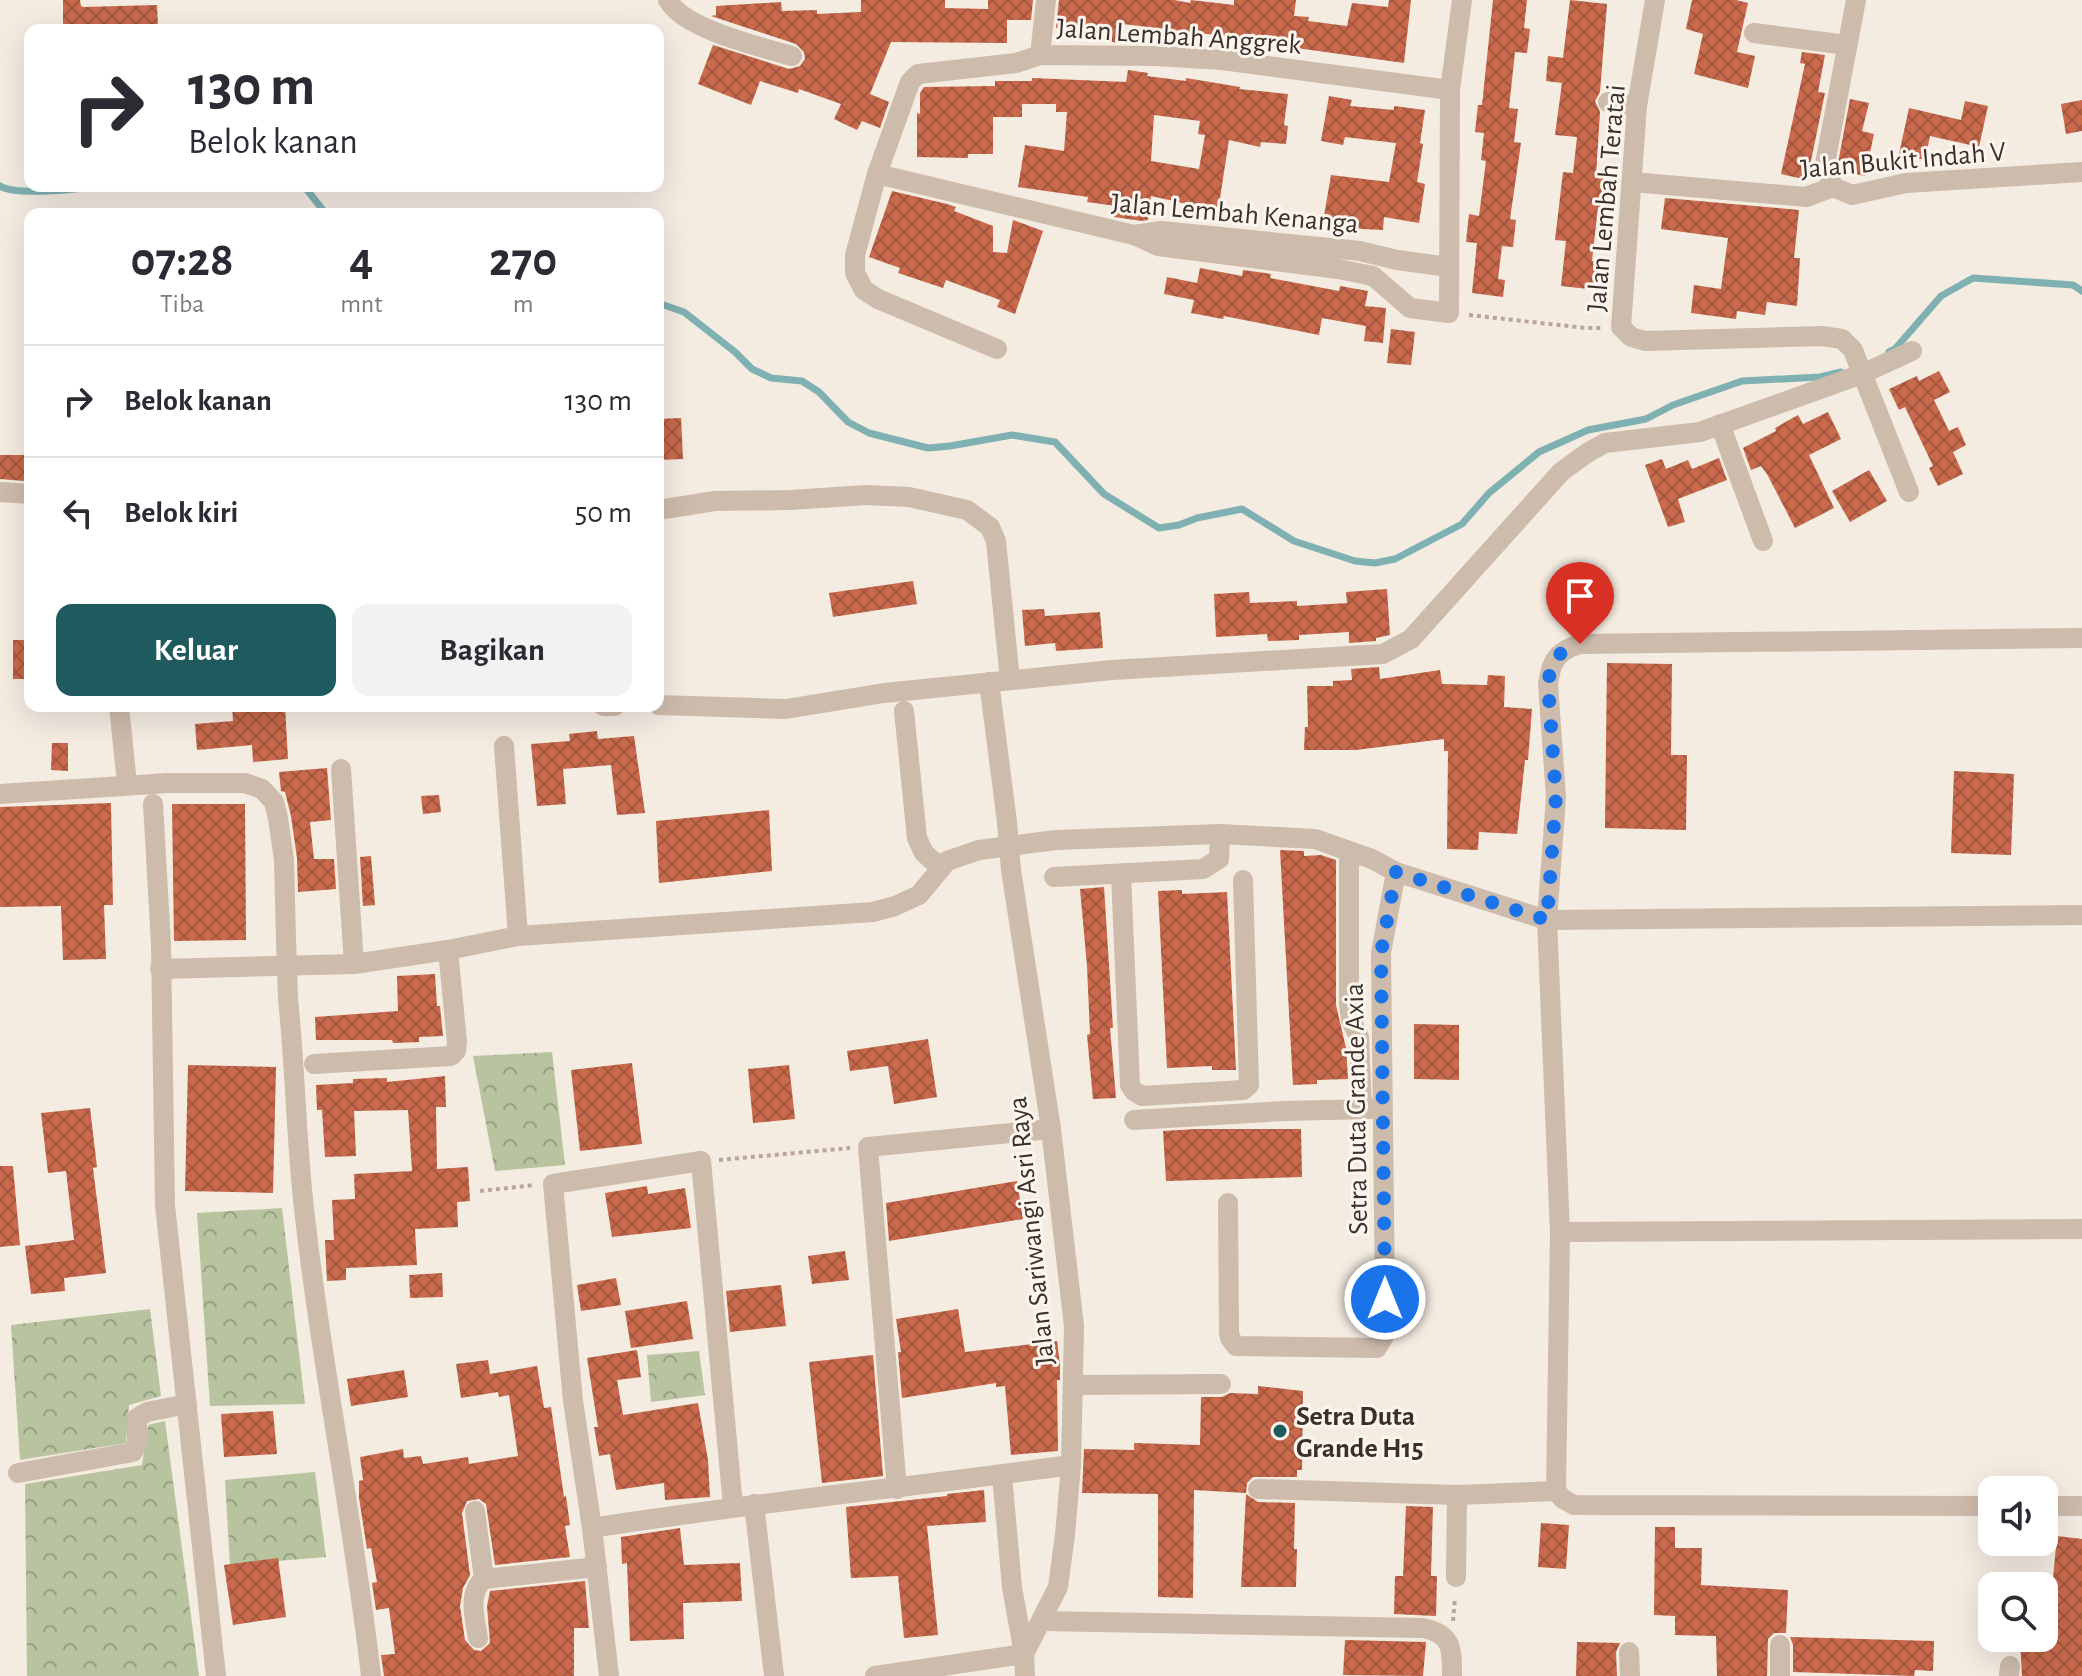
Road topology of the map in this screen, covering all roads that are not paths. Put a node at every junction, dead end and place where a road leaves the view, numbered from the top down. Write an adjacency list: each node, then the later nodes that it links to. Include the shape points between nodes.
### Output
1 (668, 0): 9 (street, via 710,31)
2 (1046, 0): 8 (street)
3 (1462, 0): 10 (street)
4 (1655, 0): 12 (street, Jalan Lembah Teratai)
5 (1856, 0): 7 (street)
6 (1754, 33): 7 (street)
7 (1847, 45): 16 (street, via 1825,164)
8 (1040, 55): 10 (street, Jalan Lembah Anggrek, via 1222,60); 14 (street, Jalan Lembah Anggrek, via 1016,63 918,74 910,82)
9 (792, 56)
10 (1450, 90): 18 (street)
11 (1608, 102): 12 (street)
12 (1637, 106): 15 (street, Jalan Lembah Teratai)
13 (2082, 172): 16 (street, Jalan Bukit Indah V, via 1906,183 1852,195)
14 (877, 174): 17 (street, Jalan Lembah Kenanga); 19 (street, via 855,255 855,273 864,290)
15 (1632, 182): 16 (street, Jalan Bukit Indah V, via 1806,197); 21 (street, Jalan Lembah Teratai, via 1621,327 1631,337 1842,339 1853,350)
16 (1833, 187)
17 (1134, 235): 18 (street, Jalan Lembah Kenanga, via 1161,231 1345,249); 18 (street, via 1158,246 1373,276 1410,308 1449,313)
18 (1449, 267)
19 (997, 349)
20 (1912, 351): 21 (street)
21 (1862, 374): 22 (street); 24 (street)
22 (1720, 424): 27 (street); 29 (street, via 1700,432 1605,443 1587,453 1561,472 1411,639 1383,654)
23 (0, 492): 25 (street)
24 (1909, 492)
25 (24, 494)
26 (664, 509): 29 (street, via 715,501 866,495 909,497 967,510 990,527 996,541)
27 (1763, 541)
28 (2082, 638): 47 (street, via 1580,644 1566,649 1556,656 1548,684 1556,797)
29 (1010, 680): 30 (street)
30 (989, 682): 31 (street, via 786,709); 56 (street, Jalan Sariwangi Asri Raya, bridge, via 1011,870)
31 (664, 705)
32 (904, 711): 41 (street, via 917,838)
33 (120, 712): 36 (street)
34 (504, 746): 48 (street)
35 (341, 769): 50 (street)
36 (127, 784): 37 (street); 86 (street, bridge, via 245,783 262,789 274,802 284,860 304,1212)
37 (0, 794)
38 (153, 804): 51 (street)
39 (1220, 834): 40 (street, via 1315,839); 41 (street, via 1024,843 961,855); 43 (street, via 1219,859 1203,869)
40 (1349, 851): 42 (street); 53 (street, via 1349,1005 1359,1037)
41 (941, 868): 48 (street, via 919,895 873,912)
42 (1396, 872): 47 (street); 54 (street, Setra Duta Grande Axia, via 1381,953)
43 (1121, 874): 44 (street); 45 (street, via 1130,1085 1142,1096 1243,1090 1249,1085)
44 (1054, 877)
45 (1243, 880)
46 (2082, 915): 47 (street)
47 (1547, 920): 59 (street)
48 (518, 936): 49 (street)
49 (448, 950): 50 (street); 52 (street, via 457,1042 451,1056)
50 (354, 964): 51 (street)
51 (160, 969): 62 (street, via 165,1205)
52 (314, 1064)
53 (1362, 1109): 54 (street); 55 (street)
54 (1385, 1109): 57 (street, Setra Duta Grande Axia, via 1384,1336 1377,1348 1236,1346 1229,1332)
55 (1134, 1120)
56 (1051, 1129): 61 (street, Jalan Sariwangi Asri Raya, via 1074,1326); 66 (street, via 868,1147)
57 (1228, 1203)
58 (2082, 1229): 59 (street)
59 (1560, 1232): 68 (street)
60 (1221, 1384): 61 (street)
61 (1073, 1385): 63 (street, Jalan Sariwangi Asri Raya)
62 (187, 1404): 64 (street, via 137,1418 133,1452); 85 (street)
63 (1071, 1465): 65 (street); 80 (street, Jalan Sariwangi Asri Raya, via 1058,1587)
64 (18, 1473)
65 (1002, 1475): 66 (street); 84 (street)
66 (897, 1489): 70 (street)
67 (1258, 1489): 69 (street)
68 (1556, 1491): 69 (street); 72 (street, via 1574,1505)
69 (1457, 1495): 78 (street)
70 (754, 1504): 71 (street); 88 (street)
71 (733, 1506): 76 (street); 76 (street, via 701,1161 553,1184 573,1401)
72 (1978, 1506)
73 (2058, 1506): 74 (street)
74 (2082, 1506)
75 (475, 1511): 79 (street)
76 (592, 1528): 77 (street)
77 (597, 1567): 79 (street); 87 (street)
78 (1456, 1577)
79 (484, 1579): 81 (street, via 473,1597)
80 (1042, 1621): 84 (street, Jalan Sariwangi Asri Raya); 91 (street, via 1423,1628 1449,1643)
81 (478, 1638)
82 (1780, 1645): 93 (street)
83 (1629, 1652): 92 (street)
84 (1024, 1654): 89 (street); 90 (street)
85 (216, 1676)
86 (371, 1676)
87 (609, 1676)
88 (774, 1676)
89 (875, 1676)
90 (1025, 1676)
91 (1452, 1676)
92 (1630, 1676)
93 (1780, 1676)

